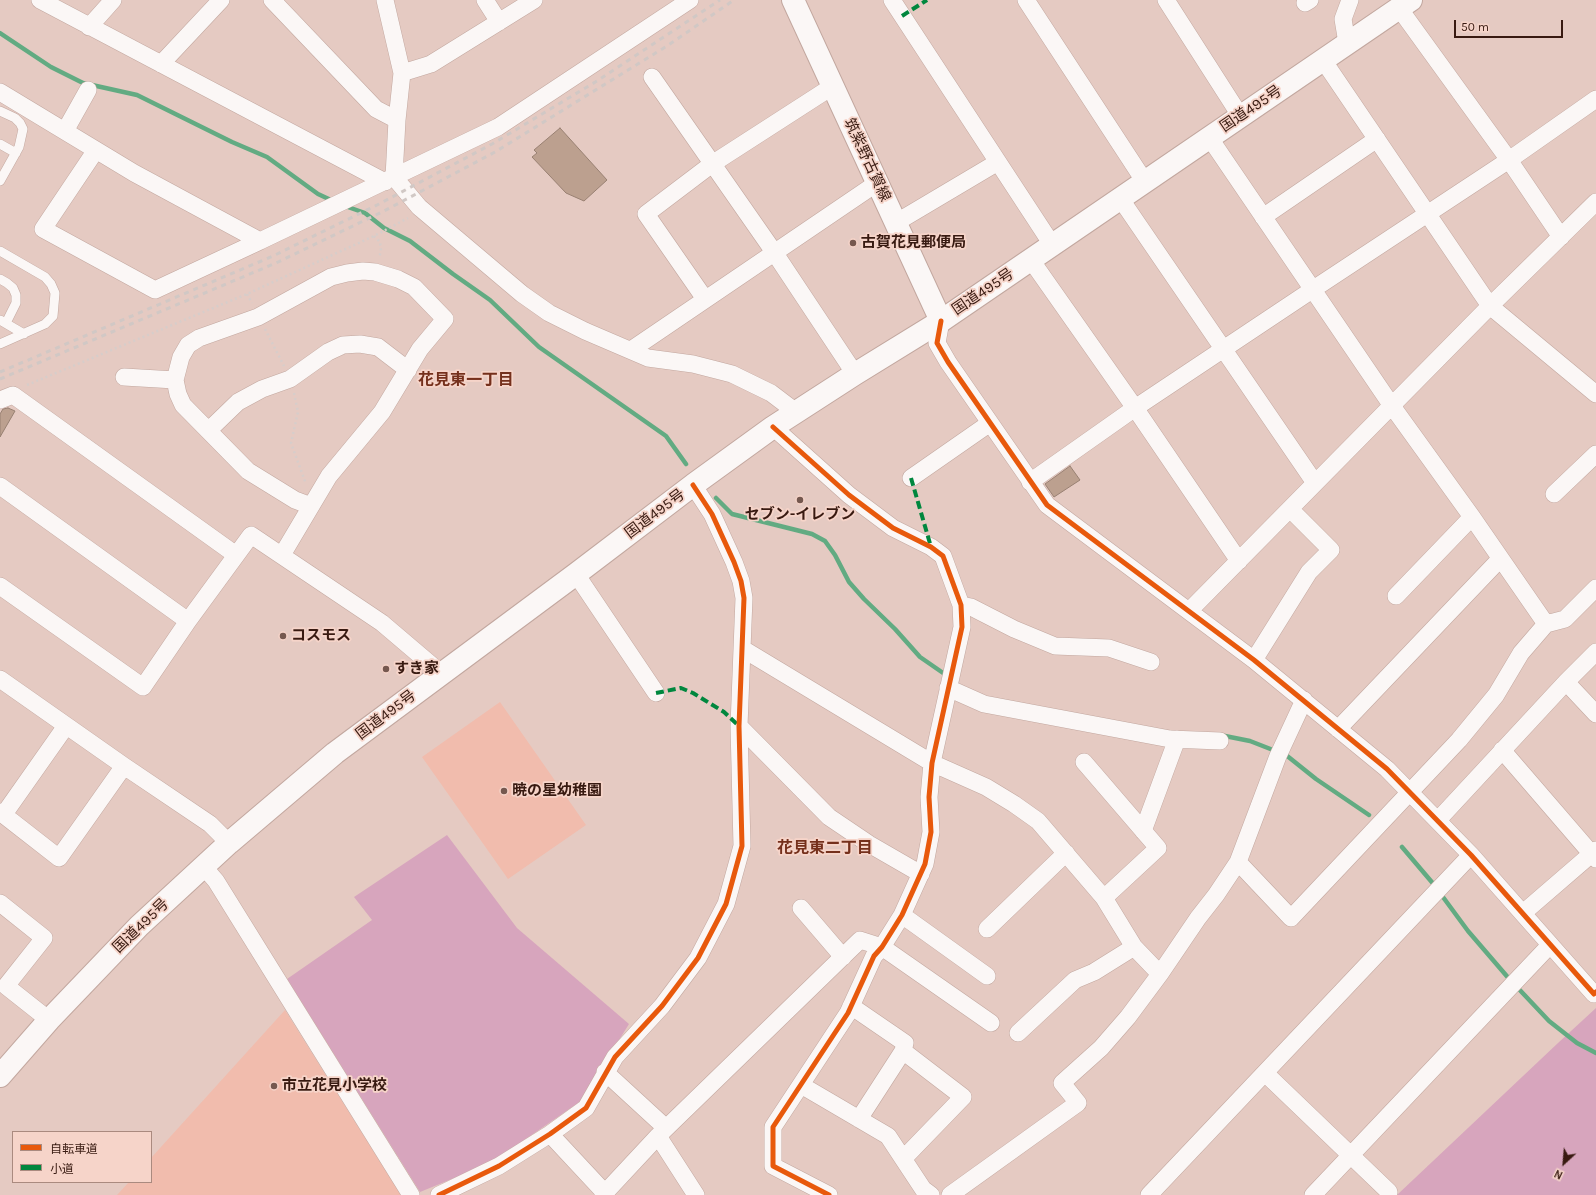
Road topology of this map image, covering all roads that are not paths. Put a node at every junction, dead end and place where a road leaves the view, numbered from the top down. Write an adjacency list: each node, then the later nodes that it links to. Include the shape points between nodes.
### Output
1 (40, 0): 16 (street)
2 (113, 0): 16 (street)
3 (221, 0): 19 (street)
4 (272, 0): 28 (street, via 376,110)
5 (385, 0): 20 (street)
6 (485, 0): 15 (street)
7 (534, 0): 15 (street)
8 (690, 0): 38 (street, via 498,127)
9 (892, 0): 36 (street)
10 (1026, 0): 40 (street)
11 (1166, 0): 27 (street)
12 (1350, 0): 17 (street, via 1342,19)
13 (1405, 4): 17 (main road, 国道495号); 35 (street)
14 (797, 8): 22 (main road, 筑紫野古賀線)
15 (499, 22): 20 (street, via 431,64)
16 (89, 26): 19 (street)
17 (1348, 43): 18 (main road, 国道495号)
18 (1323, 60): 27 (main road, 国道495号); 31 (street)
19 (161, 64): 38 (street)
20 (402, 73): 28 (street)
21 (652, 77): 37 (street)
22 (833, 86): 37 (street); 41 (main road, 筑紫野古賀線)
23 (88, 90): 29 (street)
24 (0, 92): 29 (street)
25 (1596, 98): 35 (street)
26 (0, 111): 34 (lane, via 15,118 23,129)
27 (1241, 117): 30 (main road, 国道495号)
28 (397, 120): 38 (street)
29 (65, 131): 33 (street)
30 (1209, 137): 40 (main road, 国道495号); 45 (street)
31 (1377, 139): 44 (street); 45 (street)
32 (0, 144): 34 (lane)
33 (96, 150): 48 (street); 48 (street, via 43,229 155,290)
34 (16, 153): 39 (lane)
35 (1509, 160): 44 (street); 47 (street)
36 (998, 162): 46 (street); 49 (street)
37 (712, 164): 51 (street); 55 (street, via 646,214)
38 (390, 180): 48 (street); 62 (street, via 522,294 555,316)
39 (0, 181)
40 (1145, 182): 42 (main road, 国道495号)
41 (877, 183): 46 (main road, 筑紫野古賀線); 51 (street)
42 (1120, 198): 49 (main road, 国道495号); 61 (street)
43 (1596, 202): 47 (street)
44 (1427, 213): 54 (street); 56 (street)
45 (1263, 217): 54 (street)
46 (896, 222): 57 (main road, 筑紫野古賀線)
47 (1561, 237): 56 (street)
48 (260, 241)
49 (1053, 246): 52 (main road, 国道495号)
50 (0, 251): 59 (lane, via 45,277 55,293 52,316 45,324)
51 (774, 252): 55 (street); 64 (street)
52 (1031, 260): 57 (main road, 国道495号); 70 (street)
53 (0, 279): 58 (lane, via 13,288 16,295 16,303)
54 (1312, 290): 61 (street); 69 (street)
55 (705, 299): 62 (street)
56 (1490, 306): 67 (street); 69 (street)
57 (941, 321): 64 (main road, 国道495号); 72 (street, via 937,343)
58 (3, 322): 59 (lane)
59 (24, 334): 60 (lane)
60 (0, 344)
61 (1223, 349): 70 (street); 78 (street)
62 (631, 350): 71 (street, via 648,358 693,364 732,374 771,393)
63 (408, 370): 66 (street, via 420,349 445,319 414,287 398,279 375,272 347,272 331,277 258,317 199,338 188,345 181,357); 74 (street, via 378,347 343,345 328,352 290,379 262,389 238,402); 82 (street, via 382,412 329,476)
64 (855, 374): 71 (main road, 国道495号)
65 (124, 377): 66 (street)
66 (175, 380): 74 (street, via 183,405)
67 (1596, 394)
68 (7, 398): 85 (street)
69 (1392, 406): 78 (street); 84 (street)
70 (1135, 408): 77 (street); 88 (street)
71 (796, 412): 73 (main road, 国道495号)
72 (990, 423): 76 (street); 77 (street)
73 (773, 427): 79 (main road, 国道495号); 93 (street, via 849,495 893,528 943,556)
74 (209, 430): 82 (street, via 248,471 295,500)
75 (1592, 465): 81 (street)
76 (911, 478)
77 (1030, 482): 94 (street, via 1047,505)
78 (1315, 483): 83 (street)
79 (694, 485): 89 (main road, 国道495号); 97 (street, via 712,514 741,581 744,598)
80 (0, 486): 95 (street)
81 (1554, 494)
82 (311, 506): 86 (street)
83 (1290, 510): 88 (street); 99 (street, via 1331,550 1309,572)
84 (1472, 518): 87 (street); 92 (street)
85 (236, 555): 86 (street, via 251,535); 95 (street)
86 (282, 555): 101 (street, via 382,623)
87 (1500, 559): 96 (street); 110 (street)
88 (1239, 561): 94 (street)
89 (576, 574): 101 (main road, 国道495号); 105 (street)
90 (0, 586): 95 (street, via 142,687)
91 (1596, 588): 96 (street, via 1565,619)
92 (1396, 596)
93 (961, 606): 100 (street, via 971,607 1054,646 1109,648); 104 (street, via 962,627)
94 (1189, 611): 99 (street)
95 (188, 621)
96 (1546, 624): 117 (street, via 1521,653 1496,696)
97 (743, 649): 109 (street); 114 (street)
98 (1596, 652): 103 (street)
99 (1254, 660): 106 (street)
100 (1151, 662)
101 (442, 674): 121 (main road, 国道495号, via 335,753)
102 (0, 680): 108 (street)
103 (1566, 682): 107 (street); 113 (street)
104 (948, 688): 111 (street, via 984,704); 114 (street)
105 (656, 693)
106 (1304, 700): 110 (street); 125 (street, via 1278,756)
107 (1596, 714)
108 (66, 726): 116 (street); 118 (street)
109 (739, 726): 127 (street, via 829,817); 147 (street, via 742,846 726,904 698,958 662,1006 615,1057)
110 (1338, 729): 117 (street, via 1387,769)
111 (1177, 739): 112 (street); 120 (street)
112 (1220, 741)
113 (1502, 750): 119 (street); 123 (street)
114 (932, 762): 122 (street, via 986,787 1014,804 1038,821); 127 (street, via 929,797 931,832)
115 (1084, 762): 120 (street)
116 (124, 766): 118 (street, via 59,858); 121 (street, via 210,824)
117 (1410, 792): 119 (street); 125 (street, via 1291,918)
118 (2, 813)
119 (1438, 820): 124 (street)
120 (1143, 831): 128 (street, via 1158,848)
121 (229, 843): 126 (main road, 国道495号)
122 (1066, 853): 128 (street); 133 (street)
123 (1595, 854): 131 (street)
124 (1471, 855): 131 (street); 148 (street)
125 (1238, 862): 138 (street)
126 (204, 868): 143 (main road, 国道495号, via 139,926); 158 (street, via 216,881)
127 (921, 874): 132 (street)
128 (1104, 898): 136 (street)
129 (0, 903): 140 (street, via 44,938)
130 (801, 908): 137 (street)
131 (1523, 913): 134 (street)
132 (902, 915): 135 (street); 139 (street)
133 (987, 929)
134 (1550, 945): 141 (street, via 1594,994); 154 (street)
135 (882, 947): 137 (street, via 860,940); 142 (street, via 874,956); 144 (street)
136 (1134, 947): 138 (street); 145 (street, via 1094,972 1075,980)
137 (843, 957): 152 (street)
138 (1160, 974): 163 (street, via 1101,1048 1062,1083 1078,1103)
139 (987, 976)
140 (3, 984): 143 (street)
141 (1596, 992)
142 (851, 1006): 146 (street, via 905,1043); 150 (street)
143 (49, 1020): 149 (main road, 国道495号)
144 (991, 1023)
145 (1018, 1033)
146 (903, 1052): 151 (street); 155 (street, via 963,1097)
147 (605, 1072): 152 (street); 153 (street, via 586,1108)
148 (1265, 1073): 154 (street); 164 (street)
149 (0, 1076)
150 (801, 1085): 151 (street); 161 (street, via 773,1127 773,1166)
151 (859, 1119): 155 (street, via 888,1136)
152 (662, 1132): 157 (street); 160 (street)
153 (550, 1134): 157 (street); 159 (street, via 499,1166)
154 (1350, 1156): 156 (street); 165 (street)
155 (904, 1158): 162 (street, via 923,1189)
156 (1389, 1192)
157 (604, 1194)
158 (411, 1195)
159 (439, 1195)
160 (696, 1195)
161 (829, 1195)
162 (931, 1195)
163 (950, 1195)
164 (1149, 1195)
165 (1313, 1195)

